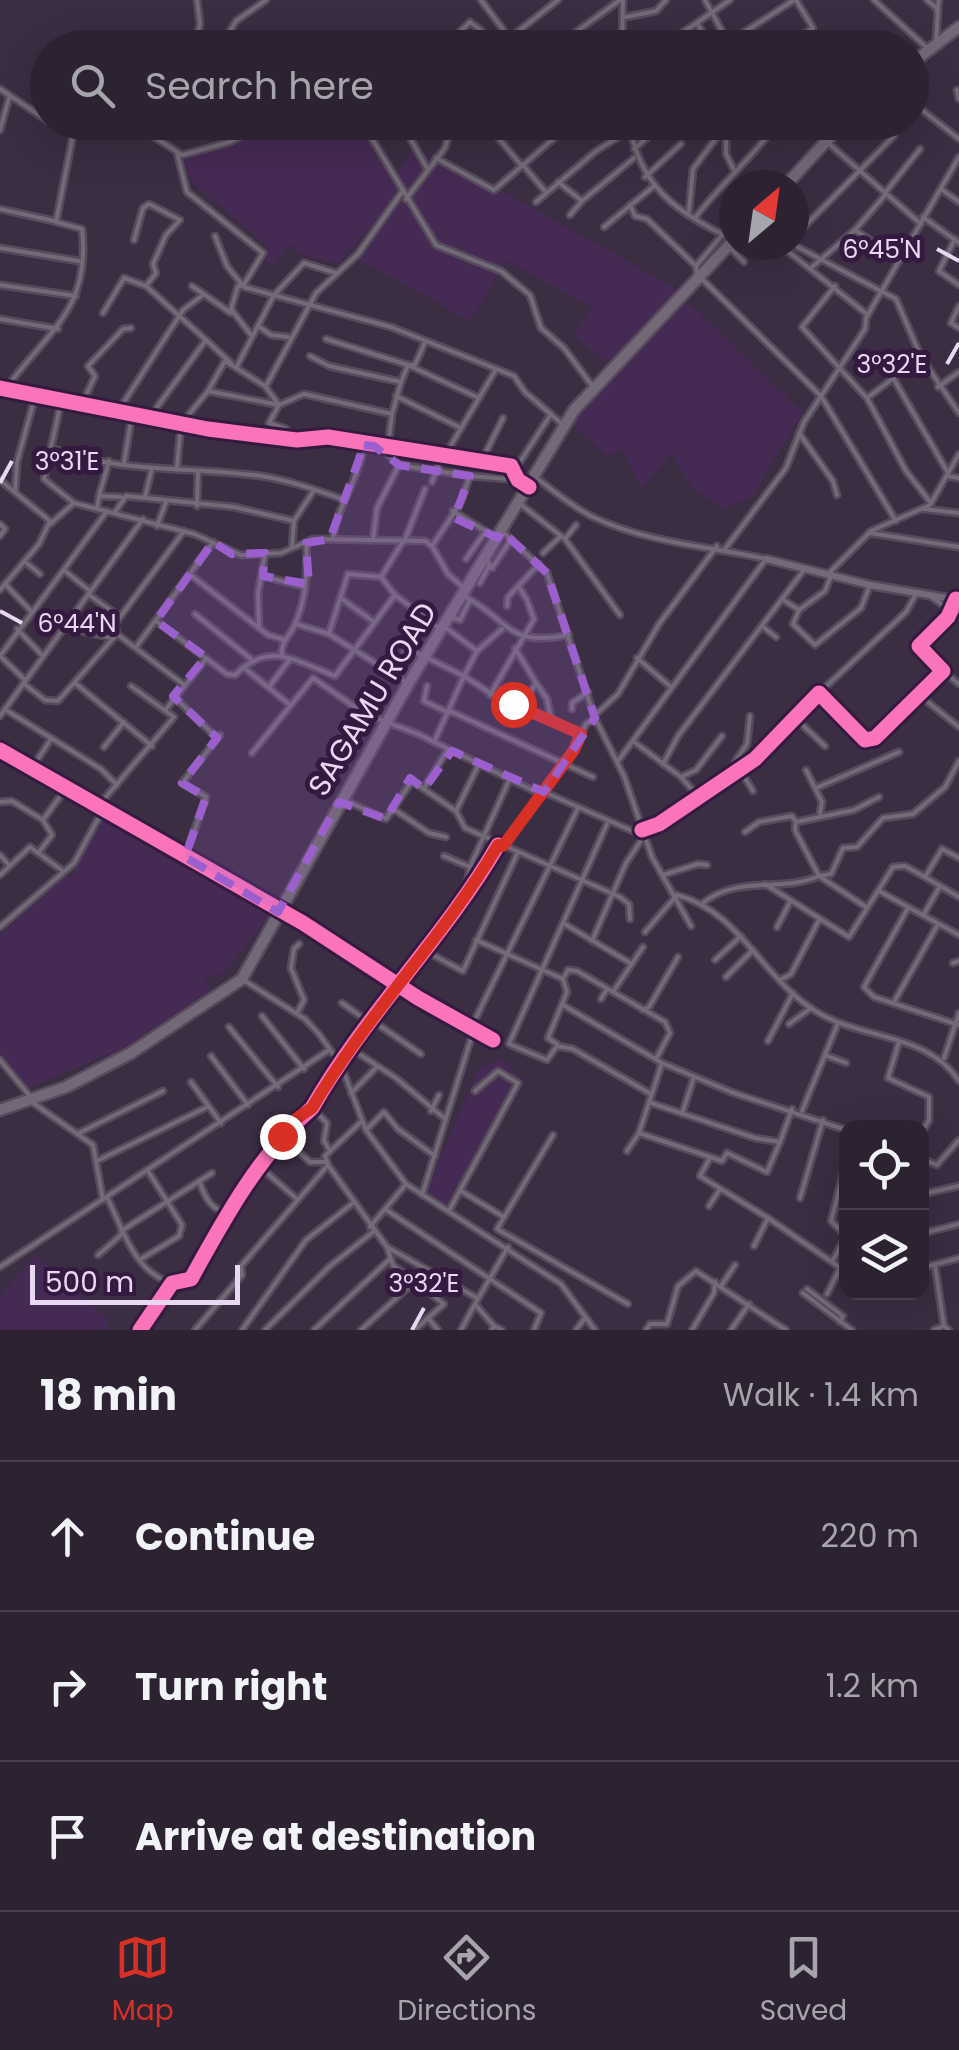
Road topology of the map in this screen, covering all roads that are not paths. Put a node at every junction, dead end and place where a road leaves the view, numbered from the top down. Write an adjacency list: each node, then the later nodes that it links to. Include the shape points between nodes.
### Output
1 (197, 0): 17 (street)
2 (266, 0): 18 (street)
3 (480, 0): 19 (street)
4 (558, 0): 20 (street)
5 (621, 0): 15 (street); 21 (street)
6 (666, 0): 15 (street, via 656,11)
7 (705, 0): 14 (street)
8 (730, 0): 14 (street)
9 (795, 0): 26 (street); 27 (street)
10 (874, 0): 28 (street)
11 (927, 0): 13 (street)
12 (939, 0): 13 (street)
13 (938, 9): 31 (street)
14 (714, 12): 16 (street); 25 (street)
15 (624, 18): 22 (street)
16 (697, 22): 23 (street); 24 (street)
17 (198, 30)
18 (231, 30)
19 (504, 30)
20 (520, 30)
21 (579, 30)
22 (623, 30)
23 (686, 30)
24 (702, 30)
25 (723, 30)
26 (746, 30)
27 (810, 30)
28 (910, 30)
29 (957, 31): 31 (highway)
30 (929, 46): 31 (street)
31 (932, 48): 32 (highway)
32 (929, 50)
33 (0, 89): 35 (street)
34 (957, 90): 36 (street)
35 (9, 98): 37 (street); 39 (street)
36 (959, 99)
37 (30, 111)
38 (929, 115): 40 (street)
39 (0, 130)
40 (959, 139)
41 (73, 140): 90 (street)
42 (158, 140): 62 (street)
43 (234, 140): 62 (street)
44 (372, 140): 77 (street)
45 (412, 140): 67 (street)
46 (446, 140): 65 (street)
47 (501, 140): 66 (street)
48 (613, 140): 73 (street)
49 (632, 140): 60 (street)
50 (644, 140): 60 (street)
51 (715, 140): 86 (street, via 693,169)
52 (725, 140): 68 (street)
53 (769, 140): 69 (street)
54 (822, 140): 58 (street)
55 (828, 140): 58 (highway)
56 (890, 140): 71 (street)
57 (551, 141): 66 (street)
58 (825, 143): 70 (highway); 71 (street)
59 (681, 144): 72 (street)
60 (634, 149): 63 (street)
61 (920, 149): 79 (street)
62 (178, 153): 113 (street, via 187,192 263,252)
63 (636, 157): 72 (street); 82 (street)
64 (959, 157): 75 (street)
65 (436, 158): 66 (street, via 494,190); 67 (street)
66 (521, 165): 78 (street)
67 (428, 168): 80 (street)
68 (734, 170)
69 (735, 170)
70 (800, 170)
71 (859, 174): 79 (street); 91 (street)
72 (645, 177): 74 (street)
73 (558, 182): 78 (street); 82 (street)
74 (654, 186): 84 (street); 86 (street)
75 (941, 188): 83 (street); 88 (street)
76 (719, 189): 89 (street)
77 (402, 192): 80 (street); 108 (street, via 358,254)
78 (546, 192): 81 (street)
79 (886, 194): 92 (street); 94 (street)
80 (406, 199): 147 (street, via 439,248 501,271 530,295 540,328)
81 (536, 202)
82 (582, 202): 87 (street)
83 (959, 202)
84 (630, 204): 93 (street); 107 (street, via 635,216 647,219)
85 (0, 209): 90 (street)
86 (688, 214): 89 (street)
87 (570, 215)
88 (923, 217): 92 (street); 98 (street)
89 (695, 218): 95 (street)
90 (56, 222): 105 (street, via 82,230)
91 (809, 222)
92 (921, 224): 104 (street)
93 (604, 227)
94 (855, 230): 102 (street); 104 (street)
95 (719, 233)
96 (215, 236): 113 (street)
97 (134, 240): 111 (street, via 149,204 180,220 166,235)
98 (957, 241): 109 (street, via 939,269)
99 (0, 248): 105 (street)
100 (719, 251): 107 (highway, SAGAMU ROAD)
101 (809, 253): 102 (street)
102 (820, 259): 106 (street); 115 (street)
103 (802, 260): 106 (street)
104 (899, 260): 115 (street)
105 (82, 261): 117 (street)
106 (812, 267): 114 (street)
107 (698, 271): 147 (highway, SAGAMU ROAD); 152 (street)
108 (336, 273): 118 (street, via 304,262); 119 (street)
109 (959, 285)
110 (0, 286): 117 (street)
111 (146, 286): 121 (street, via 124,278); 124 (street)
112 (192, 286): 116 (street)
113 (242, 286): 118 (street); 122 (street)
114 (836, 286): 123 (street); 141 (street, via 802,328)
115 (885, 290): 123 (street); 136 (street, via 898,300)
116 (204, 295): 122 (street); 124 (street)
117 (76, 296): 129 (street)
118 (274, 296): 119 (street); 126 (street)
119 (310, 301): 131 (street); 134 (street)
120 (959, 306): 128 (street, via 951,323)
121 (103, 312)
122 (231, 313): 130 (street)
123 (868, 315): 141 (street)
124 (178, 318): 133 (street); 159 (street)
125 (0, 319): 129 (street)
126 (258, 326): 130 (street); 131 (street)
127 (132, 328): 158 (street, via 124,328 88,366 95,376)
128 (959, 328)
129 (58, 329): 149 (street)
130 (251, 335): 140 (street)
131 (288, 337): 146 (street)
132 (326, 339): 139 (street)
133 (206, 340): 137 (street); 164 (street)
134 (425, 342): 139 (street, via 415,365); 142 (street)
135 (310, 356): 145 (street)
136 (921, 357): 144 (street); 148 (street)
137 (230, 362): 140 (street); 150 (street)
138 (885, 364): 144 (street)
139 (408, 365): 145 (street); 154 (street)
140 (238, 366): 146 (street)
141 (839, 366): 152 (street); 155 (street)
142 (496, 370): 154 (street); 162 (street, via 517,378)
143 (959, 372): 148 (street)
144 (894, 378): 155 (street); 185 (street)
145 (401, 382): 151 (street)
146 (265, 386): 157 (street)
147 (593, 387): 167 (highway, SAGAMU ROAD)
148 (938, 387): 160 (street)
149 (3, 388): 153 (street)
150 (208, 391): 157 (street); 166 (street)
151 (396, 396): 161 (street); 168 (street)
152 (821, 396): 169 (street); 212 (street)
153 (34, 397): 156 (street); 193 (street)
154 (479, 398): 168 (street)
155 (867, 398): 202 (street)
156 (61, 402): 158 (street); 172 (street)
157 (279, 405): 161 (street, via 298,394); 170 (street, via 269,423)
158 (81, 406): 159 (street)
159 (123, 411): 163 (street)
160 (959, 413)
161 (392, 414): 173 (street)
162 (552, 414): 167 (street); 184 (street)
163 (132, 415): 164 (street); 178 (street)
164 (150, 418): 166 (street)
165 (504, 418): 177 (street)
166 (181, 424): 170 (street); 180 (street)
167 (564, 426): 189 (highway, SAGAMU ROAD)
168 (461, 428): 175 (street)
169 (798, 434): 194 (street); 232 (street, via 786,468)
170 (294, 439): 171 (street)
171 (364, 445): 173 (street); 198 (street, via 359,472)
172 (52, 448): 176 (street); 200 (street, via 45,483)
173 (385, 448): 175 (street); 179 (street)
174 (959, 454): 185 (street)
175 (443, 457): 177 (street); 182 (street)
176 (109, 461): 178 (street); 195 (street)
177 (482, 461): 184 (street, via 506,463)
178 (124, 463): 181 (street)
179 (399, 465): 182 (street); 224 (street, via 376,508)
180 (177, 467): 181 (street); 183 (street)
181 (152, 468): 197 (street)
182 (436, 470): 186 (street); 190 (street)
183 (198, 471): 192 (street); 203 (street)
184 (514, 472): 189 (street)
185 (947, 474): 187 (street); 202 (street)
186 (470, 476): 189 (street); 207 (street)
187 (959, 478)
188 (0, 480): 193 (street)
189 (527, 481): 201 (highway, SAGAMU ROAD); 229 (street, via 655,540)
190 (432, 482)
191 (424, 489): 226 (street)
192 (314, 490): 198 (street); 211 (street)
193 (15, 492): 214 (street, via 47,514)
194 (837, 495)
195 (99, 496): 196 (street); 205 (street)
196 (122, 496): 197 (street); 208 (street)
197 (145, 498): 199 (street)
198 (342, 499): 223 (street)
199 (166, 502): 203 (street); 216 (street)
200 (74, 503): 205 (street); 214 (street)
201 (520, 503): 221 (highway, SAGAMU ROAD); 222 (street)
202 (931, 503): 204 (street)
203 (197, 506): 211 (street, via 234,506)
204 (924, 509): 209 (street); 212 (street)
205 (97, 510): 206 (street)
206 (107, 510): 208 (street); 240 (street)
207 (453, 511): 218 (street); 228 (street)
208 (115, 512): 210 (street)
209 (959, 513)
210 (143, 519): 216 (street); 254 (street)
211 (294, 521): 231 (street)
212 (896, 521): 219 (street)
213 (0, 524): 220 (street)
214 (50, 524): 237 (street)
215 (576, 525): 222 (street)
216 (157, 527): 217 (street)
217 (184, 531): 225 (street); 268 (street)
218 (485, 532): 221 (street); 235 (street)
219 (870, 533): 230 (street); 243 (street)
220 (0, 536)
221 (504, 536): 238 (highway, SAGAMU ROAD); 239 (street)
222 (563, 538): 234 (street); 266 (street)
223 (332, 539): 224 (street); 227 (street)
224 (373, 540): 226 (street)
225 (213, 542): 233 (street, via 232,554); 244 (street)
226 (403, 542): 228 (street); 246 (street)
227 (306, 543): 231 (street); 250 (street)
228 (432, 546): 257 (street)
229 (717, 546): 232 (street); 293 (street)
230 (959, 547)
231 (292, 548): 233 (street)
232 (724, 549): 236 (street)
233 (265, 553): 245 (street)
234 (543, 554)
235 (466, 559)
236 (766, 559): 241 (street); 310 (street)
237 (24, 560): 242 (street); 248 (street)
238 (487, 562): 247 (street); 257 (highway, SAGAMU ROAD)
239 (539, 564): 251 (street); 280 (street)
240 (64, 570): 254 (street); 263 (street)
241 (804, 570): 243 (street); 258 (street)
242 (40, 574)
243 (829, 575): 249 (street); 262 (street, via 825,591)
244 (192, 576): 270 (street); 275 (street)
245 (263, 576): 250 (street); 275 (street)
246 (381, 577): 256 (street); 259 (street, via 348,574)
247 (480, 583)
248 (4, 584): 252 (street); 263 (street)
249 (870, 585): 253 (street); 262 (street, via 861,608 815,645 793,624)
250 (305, 587): 272 (street)
251 (519, 588): 261 (street); 281 (street, via 534,619)
252 (0, 590)
253 (916, 590): 255 (street); 312 (street, via 906,612)
254 (90, 592): 268 (street); 269 (street)
255 (927, 592): 260 (street); 264 (street)
256 (394, 595): 271 (street); 273 (street)
257 (466, 595): 273 (highway, SAGAMU ROAD); 277 (street)
258 (782, 598): 262 (street); 274 (street)
259 (342, 599): 271 (street); 279 (street)
260 (957, 599): 264 (street)
261 (508, 606)
262 (799, 610)
263 (32, 611): 276 (street)
264 (950, 612): 267 (street); 298 (street, via 919,646)
265 (195, 614): 294 (street)
266 (620, 615)
267 (959, 616)
268 (120, 617): 278 (street)
269 (70, 620): 283 (street, via 82,631); 289 (street)
270 (156, 621): 285 (street); 296 (street)
271 (374, 622): 287 (street)
272 (296, 624): 279 (street); 284 (street)
273 (445, 624): 288 (street); 292 (highway, SAGAMU ROAD)
274 (762, 626): 282 (street); 351 (street)
275 (259, 628): 284 (street)
276 (17, 629): 289 (street); 290 (street)
277 (502, 629): 281 (street); 288 (street)
278 (117, 634): 283 (street); 285 (street)
279 (329, 634): 287 (street)
280 (569, 635): 281 (street); 311 (street)
281 (520, 637): 286 (street)
282 (776, 637)
283 (110, 638): 302 (street)
284 (285, 640): 291 (street)
285 (136, 647): 304 (street)
286 (515, 648): 303 (street); 313 (street)
287 (354, 651): 295 (street, via 335,676); 299 (street)
288 (478, 651): 300 (street)
289 (42, 654): 301 (street)
290 (0, 656): 301 (street)
291 (282, 656): 294 (street); 295 (street)
292 (425, 657): 299 (street, via 406,648); 300 (street); 305 (highway, SAGAMU ROAD)
293 (637, 658): 310 (street); 328 (street, via 618,694)
294 (251, 659): 297 (street)
295 (290, 659): 309 (street)
296 (205, 660): 297 (street, via 227,674); 304 (street)
297 (243, 666): 309 (street)
298 (942, 671): 306 (street); 314 (street)
299 (394, 675): 305 (street)
300 (464, 676): 313 (street); 324 (street)
301 (24, 681): 302 (street, via 54,702); 319 (street)
302 (76, 683): 331 (street)
303 (536, 683): 318 (street); 330 (street)
304 (183, 684): 315 (street)
305 (408, 684): 322 (highway, SAGAMU ROAD)
306 (959, 684)
307 (131, 686): 320 (street)
308 (427, 686): 324 (street, via 422,699)
309 (268, 688): 317 (street)
310 (671, 688): 338 (street)
311 (588, 692): 323 (street); 328 (street)
312 (819, 693): 314 (street, via 870,740); 329 (street)
313 (490, 694): 318 (street)
314 (918, 694): 333 (street)
315 (173, 696): 320 (street); 321 (street)
316 (0, 701): 319 (street)
317 (289, 704): 332 (street, via 313,678); 346 (street)
318 (522, 706): 330 (street)
319 (7, 707): 325 (street); 337 (street)
320 (166, 709): 327 (street)
321 (186, 709): 327 (street); 385 (street, via 218,736 182,783 206,797)
322 (394, 710): 332 (highway, SAGAMU ROAD); 334 (street)
323 (572, 710)
324 (449, 712): 339 (street); 350 (street)
325 (0, 716)
326 (750, 716): 354 (street)
327 (174, 717): 340 (street)
328 (595, 717): 335 (street); 347 (street)
329 (795, 718): 341 (street); 354 (street)
330 (551, 719): 335 (street)
331 (124, 722): 340 (street); 342 (street)
332 (386, 724): 334 (street); 366 (highway, SAGAMU ROAD)
333 (959, 727)
334 (404, 728): 339 (street)
335 (581, 734): 350 (street)
336 (722, 736): 356 (street, via 696,770)
337 (52, 740): 352 (street); 358 (street)
338 (633, 740): 347 (street); 351 (street)
339 (434, 742): 343 (street)
340 (152, 746): 358 (street)
341 (825, 746)
342 (104, 748)
343 (448, 749): 349 (street); 361 (street)
344 (0, 750): 352 (street)
345 (900, 752): 360 (street)
346 (252, 753)
347 (618, 761): 377 (street)
348 (959, 762): 394 (street, via 945,787 913,814 883,818 857,847 843,848 832,874)
349 (479, 764): 357 (street); 371 (street)
350 (563, 764): 355 (street); 363 (street)
351 (662, 764): 356 (street)
352 (32, 768): 359 (street)
353 (806, 770): 360 (street)
354 (739, 771): 362 (street); 364 (street)
355 (593, 777)
356 (681, 777): 364 (street)
357 (510, 778): 363 (street); 379 (street)
358 (117, 785): 368 (street)
359 (66, 788): 368 (street); 373 (street)
360 (816, 788): 372 (street)
361 (424, 789): 369 (street, via 409,782); 371 (street)
362 (754, 791)
363 (541, 793): 370 (street); 380 (street)
364 (697, 795): 377 (street)
365 (879, 796): 372 (street, via 854,810)
366 (342, 798): 369 (street, via 384,819); 408 (highway, SAGAMU ROAD)
367 (0, 802): 373 (street, via 12,801)
368 (102, 806): 385 (street); 391 (street, via 82,852)
369 (392, 808): 378 (street)
370 (578, 808): 375 (street); 390 (street)
371 (456, 811): 379 (street, via 463,826)
372 (820, 813): 374 (street)
373 (43, 820): 381 (street, via 52,835)
374 (796, 822): 376 (street, via 792,816 774,819); 394 (street)
375 (607, 824): 377 (street); 396 (street)
376 (745, 832)
377 (643, 833): 393 (street); 401 (street)
378 (446, 837)
379 (483, 838): 380 (street); 389 (street)
380 (501, 845): 382 (street); 399 (street)
381 (39, 852): 387 (street, via 30,847); 391 (street)
382 (517, 854): 390 (street); 420 (street)
383 (0, 855): 387 (street)
384 (444, 856): 389 (street)
385 (186, 857): 408 (street)
386 (959, 858): 395 (street, via 942,849)
387 (8, 864): 392 (street)
388 (707, 866): 393 (street)
389 (470, 867): 399 (street)
390 (550, 867): 396 (street); 426 (street)
391 (63, 872): 412 (street)
392 (0, 876)
393 (663, 876): 402 (street)
394 (818, 876): 397 (street, via 796,886); 406 (street)
395 (925, 877): 398 (street); 400 (street, via 898,864)
396 (581, 880): 401 (street); 413 (street)
397 (765, 884): 404 (street, via 735,886); 405 (street)
398 (940, 886): 403 (street); 409 (street)
399 (466, 891): 425 (street)
400 (879, 891): 406 (street); 407 (street)
401 (613, 894): 410 (street, via 628,904); 421 (street)
402 (676, 895): 404 (street); 415 (street); 417 (street)
403 (959, 897)
404 (704, 902): 419 (street)
405 (790, 902): 411 (street); 416 (street)
406 (866, 907): 411 (street, via 849,937)
407 (908, 908): 409 (street); 440 (street, via 864,987)
408 (278, 912): 432 (highway, SAGAMU ROAD); 435 (street)
409 (924, 914): 414 (street)
410 (630, 919)
411 (820, 920): 434 (street, via 791,974)
412 (2, 922)
413 (562, 922): 421 (street); 430 (street)
414 (938, 924): 418 (street); 440 (street)
415 (690, 926)
416 (778, 927)
417 (645, 932)
418 (959, 935)
419 (741, 936): 424 (street); 428 (street)
420 (476, 940): 425 (street, via 462,971); 426 (street)
421 (592, 942): 429 (street)
422 (299, 944): 446 (street, via 291,968 304,1000)
423 (643, 947): 429 (street)
424 (752, 950): 431 (street); 434 (street)
425 (425, 951): 435 (street)
426 (508, 955): 430 (street); 453 (street)
427 (678, 957): 444 (street)
428 (714, 960)
429 (632, 964): 437 (street)
430 (542, 969): 433 (street); 457 (street, via 509,1044 547,1060)
431 (726, 977)
432 (242, 979): 446 (street); 480 (highway, SAGAMU ROAD, via 131,1053)
433 (564, 979): 436 (street, via 576,970); 442 (street)
434 (780, 980): 438 (street)
435 (396, 984): 448 (street); 453 (street)
436 (606, 989): 437 (street); 439 (street)
437 (613, 992): 444 (street)
438 (793, 993): 443 (street); 455 (street)
439 (601, 999)
440 (894, 1002): 451 (street)
441 (342, 1003): 448 (street)
442 (563, 1005): 457 (street, via 548,1038); 464 (street)
443 (811, 1008): 449 (street); 450 (street)
444 (643, 1010): 464 (street, via 670,1030)
445 (959, 1013): 451 (street)
446 (296, 1014): 458 (street)
447 (262, 1016): 470 (street)
448 (371, 1022): 459 (street); 460 (street)
449 (838, 1023): 456 (street); 461 (street)
450 (789, 1024)
451 (957, 1025): 463 (street)
452 (229, 1027): 474 (street)
453 (472, 1028): 454 (street); 490 (street)
454 (493, 1040)
455 (768, 1040)
456 (899, 1042): 463 (street); 492 (street, via 888,1078 929,1097)
457 (560, 1046): 478 (street)
458 (330, 1050): 468 (street); 470 (street)
459 (352, 1050): 468 (street); 469 (street)
460 (421, 1054)
461 (825, 1055): 467 (street); 488 (street)
462 (210, 1056): 482 (street)
463 (944, 1058): 472 (street)
464 (656, 1059): 466 (street)
465 (0, 1060): 480 (street)
466 (662, 1063): 471 (street); 478 (street)
467 (846, 1064)
468 (341, 1065): 477 (street); 484 (street)
469 (376, 1068): 477 (street); 487 (street)
470 (304, 1069): 474 (street)
471 (694, 1077): 485 (street); 489 (street)
472 (959, 1081)
473 (191, 1082): 483 (street)
474 (278, 1087): 482 (street)
475 (163, 1091): 497 (street)
476 (475, 1091): 518 (street, via 498,1070 518,1083)
477 (351, 1093): 493 (street)
478 (651, 1094): 481 (street)
479 (439, 1095): 487 (street)
480 (30, 1099): 486 (highway, SAGAMU ROAD); 497 (street)
481 (649, 1102): 489 (street); 498 (street)
482 (248, 1105): 494 (street)
483 (207, 1107): 494 (street); 508 (street)
484 (312, 1108): 500 (street); 504 (street, via 327,1124)
485 (792, 1109): 488 (street); 502 (street)
486 (0, 1110)
487 (431, 1110): 490 (street)
488 (802, 1112): 491 (street)
489 (682, 1114): 502 (street)
490 (446, 1120): 506 (street)
491 (823, 1120): 495 (street); 522 (street)
492 (928, 1120)
493 (362, 1121): 496 (street); 504 (street)
494 (221, 1123): 512 (street)
495 (839, 1127)
496 (366, 1130): 506 (street, via 384,1112); 515 (street)
497 (79, 1133): 508 (street)
498 (639, 1133): 505 (street); 507 (street)
499 (553, 1135): 531 (street)
500 (282, 1136): 510 (street, via 310,1162); 511 (street)
501 (959, 1140): 503 (street)
502 (780, 1142): 507 (street, via 767,1172 727,1154 723,1161)
503 (957, 1149): 509 (street, via 936,1165)
504 (330, 1150): 510 (street)
505 (628, 1151)
506 (435, 1156): 521 (street)
507 (710, 1158): 517 (street, via 700,1176)
508 (99, 1160): 524 (street)
509 (929, 1162)
510 (327, 1164): 523 (street); 526 (street)
511 (260, 1167): 523 (street); 530 (street)
512 (148, 1172): 524 (street); 525 (street)
513 (212, 1173): 514 (street)
514 (198, 1181): 525 (street); 530 (street, via 206,1200)
515 (406, 1184): 521 (street); 529 (street)
516 (959, 1186): 520 (street)
517 (720, 1190): 527 (street); 532 (street)
518 (461, 1191): 528 (street); 531 (street)
519 (839, 1191): 544 (street, via 831,1222 846,1236)
520 (929, 1193)
521 (422, 1195): 528 (street)
522 (800, 1198)
523 (297, 1199): 571 (street)
524 (105, 1200): 535 (street); 549 (street)
525 (168, 1201): 535 (street); 542 (street, via 182,1225 180,1236)
526 (354, 1202): 534 (street); 572 (street, via 306,1240)
527 (709, 1206)
528 (450, 1208): 539 (street)
529 (385, 1209): 534 (street); 553 (street)
530 (232, 1214): 555 (street, via 191,1279)
531 (504, 1217): 560 (street, via 497,1229)
532 (768, 1218): 537 (street); 544 (street)
533 (959, 1224): 536 (street)
534 (372, 1229): 538 (street); 573 (street)
535 (122, 1232): 540 (street); 542 (street)
536 (929, 1232)
537 (754, 1246)
538 (387, 1247): 543 (street); 559 (street)
539 (508, 1247): 553 (street); 563 (street, via 561,1284)
540 (98, 1255)
541 (959, 1258): 548 (street)
542 (141, 1259): 555 (street)
543 (390, 1259): 554 (street); 574 (street)
544 (832, 1262): 547 (street)
545 (692, 1264): 551 (street)
546 (735, 1265): 556 (street)
547 (839, 1266)
548 (934, 1266): 550 (street); 568 (street)
549 (0, 1267)
550 (929, 1267)
551 (696, 1271): 556 (street); 566 (street, via 678,1286 670,1318)
552 (839, 1275): 558 (street)
553 (492, 1277): 559 (street); 580 (street, via 540,1313)
554 (414, 1282): 562 (street, via 444,1304); 575 (street)
555 (172, 1283): 565 (street)
556 (718, 1284): 561 (street); 585 (street)
557 (805, 1291): 564 (street, via 843,1316)
558 (827, 1294)
559 (476, 1301): 567 (street); 578 (street)
560 (628, 1304)
561 (749, 1304): 586 (street); 587 (street)
562 (428, 1318): 576 (street); 577 (street)
563 (585, 1318): 581 (street); 582 (street)
564 (840, 1322): 588 (street); 589 (street)
565 (144, 1323): 569 (street); 570 (street)
566 (660, 1326): 583 (street); 584 (street)
567 (493, 1328): 579 (street)
568 (946, 1328): 590 (street)
569 (140, 1330)
570 (148, 1330)
571 (196, 1330)
572 (242, 1330)
573 (265, 1330)
574 (314, 1330)
575 (361, 1330)
576 (414, 1330)
577 (438, 1330)
578 (462, 1330)
579 (502, 1330)
580 (534, 1330)
581 (576, 1330)
582 (595, 1330)
583 (646, 1330)
584 (668, 1330)
585 (692, 1330)
586 (731, 1330)
587 (786, 1330)
588 (835, 1330)
589 (852, 1330)
590 (934, 1330)

